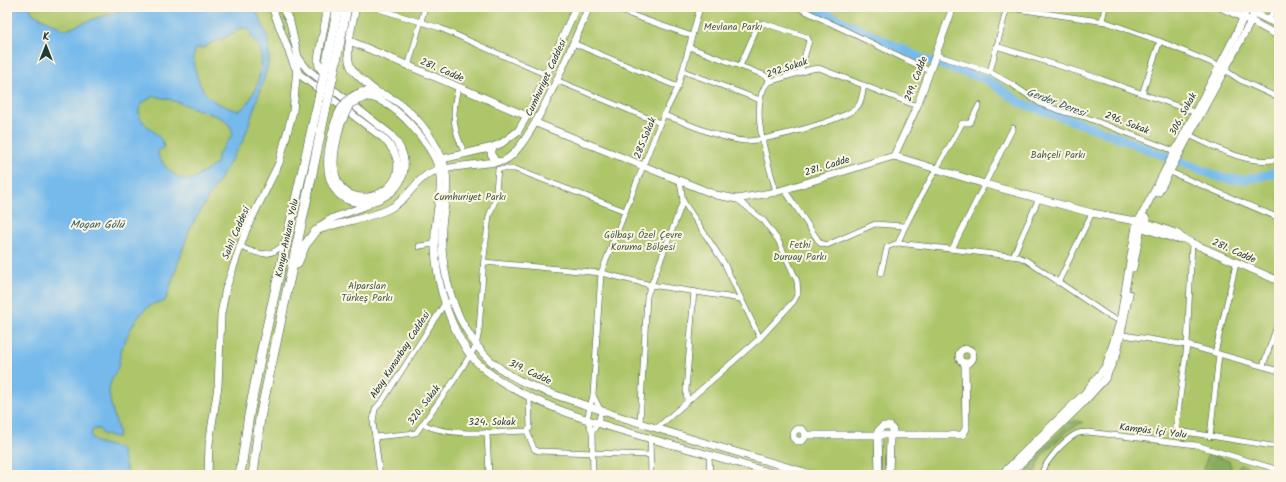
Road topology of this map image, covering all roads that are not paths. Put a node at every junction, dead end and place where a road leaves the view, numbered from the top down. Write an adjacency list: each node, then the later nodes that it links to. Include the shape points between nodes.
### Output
1 (272, 7): 42 (street)
2 (282, 7): 36 (street, Sahil Caddesi, via 290,22)
3 (328, 7): 46 (street, via 318,59 319,67)
4 (338, 7): 46 (highway)
5 (347, 7): 46 (highway)
6 (356, 7): 30 (street, 319. Cadde)
7 (372, 7): 26 (street)
8 (425, 7): 26 (street)
9 (576, 7): 45 (street, Cumhuriyet Caddesi)
10 (589, 7): 32 (street, Cumhuriyet Caddesi)
11 (609, 7): 28 (street)
12 (700, 7): 28 (street, 285.Sokak)
13 (797, 7): 39 (street)
14 (953, 7): 35 (street, 299. Cadde)
15 (1002, 7): 16 (street)
16 (1007, 7): 24 (street); 33 (street)
17 (1105, 7): 24 (street)
18 (1220, 7): 22 (street)
19 (1274, 7): 23 (street)
20 (1246, 8): 21 (street); 22 (street, 306. Sokak)
21 (1255, 10): 23 (street); 25 (street)
22 (1244, 18): 25 (street); 40 (street, 306. Sokak)
23 (1270, 20): 27 (street)
24 (1102, 21): 31 (street)
25 (1251, 21): 29 (street); 40 (street)
26 (419, 22): 38 (street); 45 (street, via 440,28)
27 (1279, 25)
28 (692, 36): 34 (street, 285.Sokak)
29 (1279, 36)
30 (350, 41): 38 (street, 281. Cadde); 52 (street, 319. Cadde, via 350,67)
31 (1160, 41): 40 (street); 54 (street)
32 (573, 43): 47 (street, Cumhuriyet Caddesi); 50 (street)
33 (996, 46): 44 (street); 54 (street)
34 (689, 47): 37 (street); 41 (street, 285.Sokak)
35 (936, 56): 39 (street, 299. Cadde); 44 (street, 296. Sokak)
36 (298, 57): 42 (street, Sahil Caddesi); 91 (street, via 307,69 398,143 404,161 403,177 389,194)
37 (740, 66): 43 (street, via 758,24 763,23 807,37 809,41); 48 (street, via 764,75)
38 (408, 67): 51 (street, 281. Cadde)
39 (931, 68): 59 (street, 299. Cadde)
40 (1221, 68): 55 (street); 60 (street, 306. Sokak)
41 (683, 71): 50 (street, 285.Sokak); 57 (street)
42 (298, 72): 65 (street, via 391,146 398,170 395,179 385,190 374,196 360,197 349,194 339,184 334,161); 102 (street, Sahil Caddesi, via 292,120 282,154)
43 (800, 72): 48 (street, 292.Sokak); 49 (street, 292.Sokak, via 820,68)
44 (990, 72): 73 (street, 296. Sokak, via 1013,84 1041,104 1086,117)
45 (547, 75): 62 (street, Cumhuriyet Caddesi)
46 (327, 77): 56 (highway, bridge)
47 (556, 80): 63 (street); 64 (street, Cumhuriyet Caddesi)
48 (772, 81): 57 (street, 292.Sokak, via 764,87)
49 (864, 86): 59 (street, 292.Sokak); 68 (street, via 858,106 843,117)
50 (678, 87): 61 (street, 285.Sokak)
51 (458, 88): 62 (street, 281. Cadde); 71 (street, via 453,110 453,125)
52 (378, 92): 53 (street, via 370,91); 74 (street, 319. Cadde, via 418,120)
53 (364, 94): 65 (street, bridge, via 352,96 344,103); 77 (street, 319. Cadde, via 376,98 411,123)
54 (1142, 94): 60 (street)
55 (1279, 98)
56 (323, 100): 98 (highway); 111 (highway, Konya-Ankara Yolu)
57 (760, 100): 68 (street, 292.Sokak, via 758,108)
58 (979, 105): 82 (street, via 970,123 962,123)
59 (917, 106): 72 (street, 299. Cadde)
60 (1198, 113): 67 (street, 306. Sokak)
61 (664, 115): 63 (street, 285.Sokak); 68 (street, via 728,138 747,141)
62 (527, 116): 69 (street, Cumhuriyet Caddesi, via 518,131)
63 (660, 122): 79 (street, 285.Sokak)
64 (536, 123): 75 (street, Cumhuriyet Caddesi); 79 (street, 281. Cadde)
65 (337, 125): 91 (street, via 329,146 329,176 333,187 348,200 359,203)
66 (1013, 128): 85 (street)
67 (1187, 133): 73 (street, 306. Sokak); 76 (street, via 1237,156 1261,161)
68 (763, 138): 87 (street, 292.Sokak)
69 (502, 143): 70 (street, Cumhuriyet Caddesi); 75 (street, via 510,149)
70 (493, 147): 71 (street, Cumhuriyet Caddesi); 78 (street, via 491,154)
71 (465, 154): 74 (street, Cumhuriyet Caddesi)
72 (894, 156): 82 (street); 86 (street, 281. Cadde)
73 (1175, 157): 83 (street, 306. Sokak)
74 (442, 159): 77 (street, Cumhuriyet Caddesi); 80 (street, 319. Cadde)
75 (507, 159): 78 (street); 81 (street)
76 (1279, 159)
77 (435, 161): 80 (street, 319. Cadde)
78 (496, 162): 80 (street)
79 (643, 165): 84 (street, 281. Cadde); 92 (street, 285.Sokak)
80 (442, 169): 97 (street, via 427,175 406,198 388,209); 101 (street, 319. Cadde); 116 (street, 319. Cadde, via 441,246)
81 (506, 169): 92 (street, via 515,169); 106 (street, 320. Sokak, via 498,169)
82 (935, 169): 85 (street); 96 (street)
83 (1167, 171): 94 (street); 95 (street, 306. Sokak)
84 (680, 181): 89 (street, 281. Cadde, via 720,197); 90 (street)
85 (986, 184): 88 (street); 104 (street)
86 (784, 190): 87 (street, 281. Cadde); 96 (street, via 820,243 827,245 874,224)
87 (776, 192): 89 (street, 281. Cadde)
88 (1038, 198): 93 (street); 105 (street)
89 (737, 199): 121 (street, via 764,221 778,240 797,280 798,293 794,301)
90 (683, 201): 113 (street); 115 (street, via 724,263)
91 (371, 202): 97 (street, via 333,218)
92 (625, 211): 109 (street, 285.Sokak)
93 (1092, 213): 95 (street); 112 (street)
94 (1279, 218)
95 (1140, 224): 100 (street, 281. Cadde); 119 (street, 306. Sokak)
96 (904, 226): 99 (street)
97 (316, 231): 111 (highway, via 305,245)
98 (286, 242): 102 (street, via 279,250 260,255); 155 (highway, via 249,415)
99 (898, 243): 104 (street); 108 (street, via 887,247)
100 (1192, 243): 107 (street, 281. Cadde); 122 (street)
101 (435, 244): 103 (street); 117 (street, 319. Cadde)
102 (239, 246): 154 (street, Sahil Caddesi, via 221,314 218,386)
103 (419, 248)
104 (952, 249): 105 (street)
105 (1013, 256): 112 (street, via 1026,260)
106 (484, 262): 109 (street); 123 (street, 320. Sokak)
107 (1236, 264): 110 (street, 281. Cadde); 124 (street)
108 (881, 272)
109 (601, 274): 113 (street); 129 (street, 285.Sokak)
110 (1279, 281)
111 (288, 283): 156 (highway, Konya-Ankara Yolu, via 260,418)
112 (1058, 283): 119 (street, via 1109,316)
113 (651, 284): 114 (street); 136 (street, via 647,296)
114 (694, 291): 115 (street); 131 (street)
115 (741, 299): 121 (street)
116 (454, 301): 117 (street); 123 (street, 319. Cadde, via 464,328)
117 (445, 303): 125 (street, 319. Cadde, via 457,333); 145 (street, Abay Kunanbay Caddesi, via 375,409)
118 (1279, 320): 127 (street)
119 (1122, 321): 120 (street, 306. Sokak)
120 (1119, 334): 122 (street); 166 (street, via 1110,358 1097,379); 167 (street, via 1113,364 1099,387)
121 (760, 338): 131 (street)
122 (1187, 345): 124 (street); 146 (street, via 1176,428 1179,431)
123 (476, 346): 125 (street, 320. Sokak); 132 (street, 319. Cadde, via 513,377)
124 (1217, 354): 127 (street); 146 (street)
125 (471, 355): 130 (street, 319. Cadde, via 498,380); 137 (street, 320. Sokak)
126 (965, 363): 144 (street, via 965,433 956,436)
127 (1263, 366): 128 (street)
128 (1279, 371)
129 (593, 395): 132 (street, 285.Sokak); 133 (street)
130 (529, 397): 134 (street, 319. Cadde); 139 (street, 324. Sokak)
131 (687, 401): 138 (street)
132 (589, 407): 133 (street, 319. Cadde); 134 (street, 285.Sokak)
133 (601, 411): 135 (street); 136 (street, 319. Cadde)
134 (587, 419): 135 (street, 319. Cadde); 141 (street)
135 (598, 423): 141 (street); 147 (street, 319. Cadde)
136 (640, 423): 138 (street, 319. Cadde)
137 (423, 424): 140 (street, 324. Sokak, via 433,429); 145 (street, 320. Sokak, via 413,434)
138 (658, 428): 148 (street, 319. Cadde)
139 (528, 431): 140 (street, 324. Sokak); 150 (street, via 534,449 538,451)
140 (487, 432): 158 (street)
141 (592, 432): 150 (street)
142 (805, 435): 143 (street)
143 (879, 436): 144 (street, via 879,428 890,426 893,430); 164 (street)
144 (890, 436): 165 (street)
145 (375, 437): 157 (street, Abay Kunanbay Caddesi)
146 (1210, 437): 149 (street)
147 (650, 438): 151 (street); 152 (street, 319. Cadde)
148 (712, 444): 152 (street); 163 (street, 319. Cadde)
149 (1279, 447)
150 (592, 454): 151 (street); 159 (street)
151 (650, 455): 160 (street)
152 (711, 455): 161 (street); 162 (street, 319. Cadde)
153 (1279, 470): 168 (street, Kampüs İçi Yolu, via 1196,445 1088,432 1076,434 1071,438 1049,459)
154 (208, 475)
155 (240, 475)
156 (254, 475)
157 (380, 475)
158 (489, 475)
159 (593, 475)
160 (651, 475)
161 (710, 475)
162 (778, 475)
163 (814, 475)
164 (879, 475)
165 (889, 475)
166 (1001, 475)
167 (1009, 475)
168 (1040, 475)

